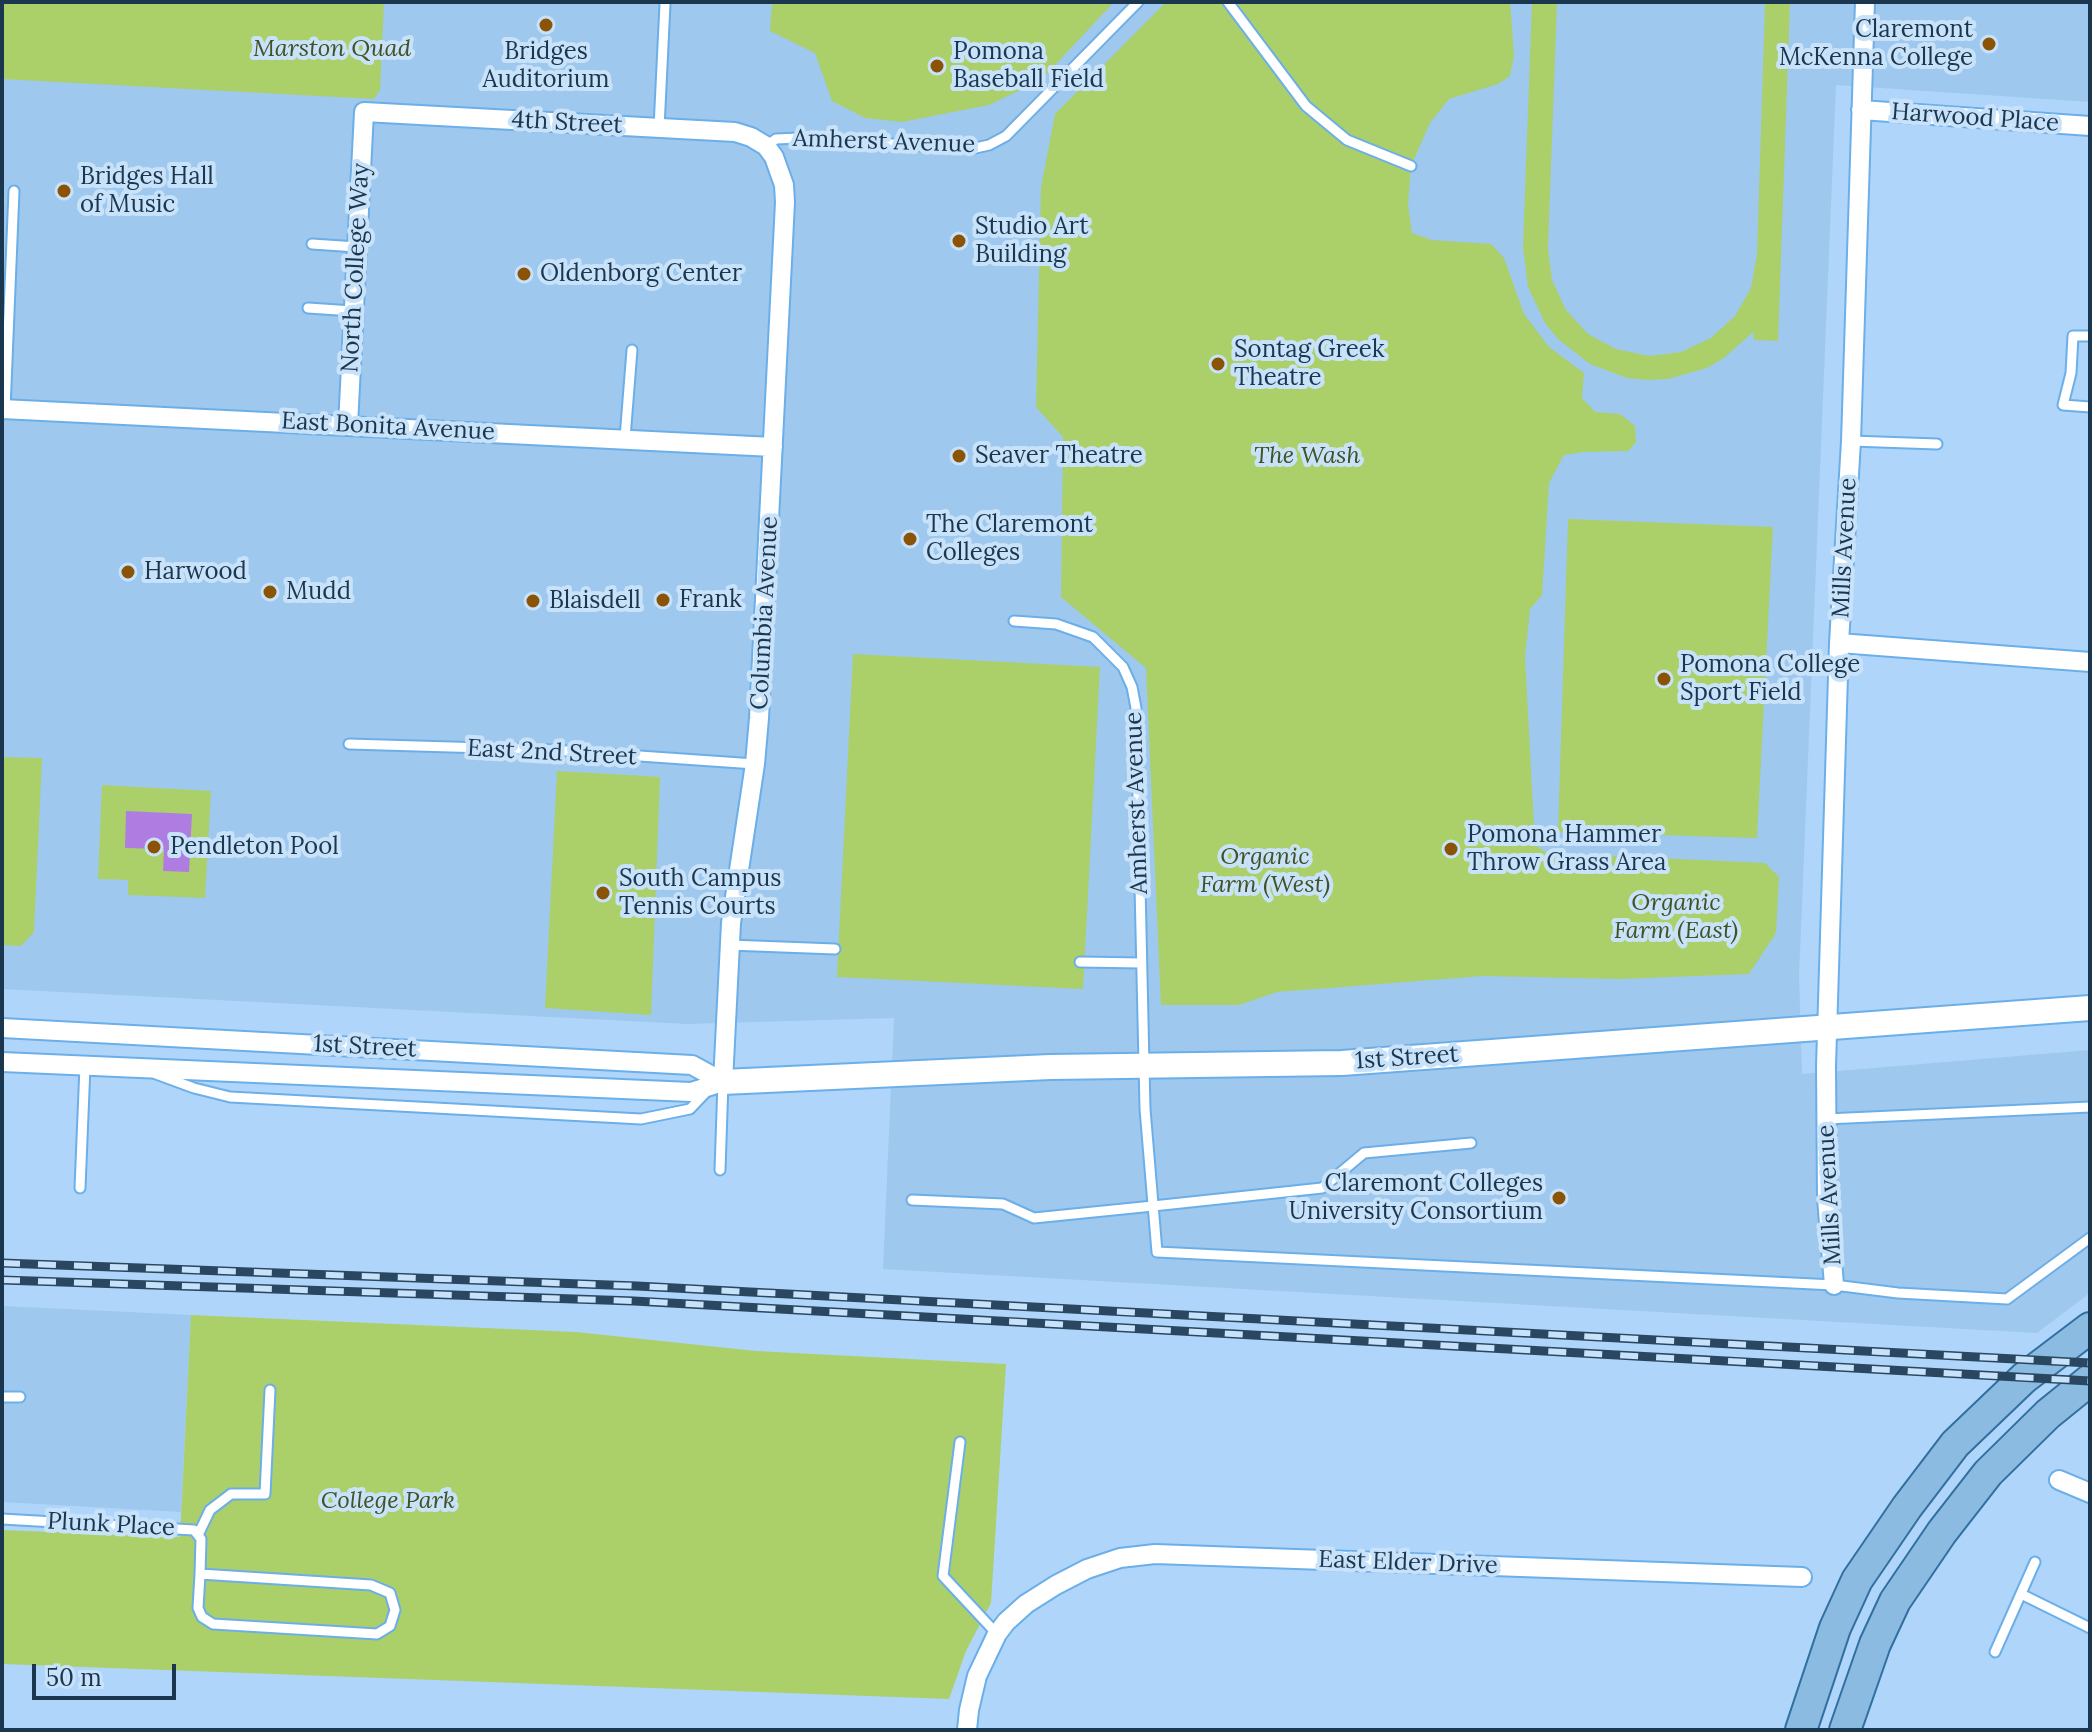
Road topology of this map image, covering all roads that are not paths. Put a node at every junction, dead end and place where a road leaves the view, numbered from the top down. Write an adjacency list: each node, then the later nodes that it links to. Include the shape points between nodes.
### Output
1 (1138, 2): 9 (lane, Amherst Avenue, via 1006,136 989,145 971,149 799,138 776,139)
2 (1228, 2): 10 (lane, via 1306,106 1347,140)
3 (1865, 2): 5 (street, Mills Avenue)
4 (665, 4): 8 (lane)
5 (1861, 110): 7 (street, Harwood Place); 22 (street, Mills Avenue)
6 (364, 112): 8 (street, 4th Street); 13 (street, North College Way)
7 (2090, 126)
8 (659, 128): 9 (street, 4th Street, via 735,132)
9 (766, 146): 24 (street, Columbia Avenue, via 780,170 785,202)
10 (1411, 166)
11 (14, 191): 19 (lane)
12 (312, 244): 13 (lane)
13 (357, 247): 15 (street, North College Way)
14 (308, 308): 15 (lane)
15 (353, 311): 20 (street, North College Way)
16 (2090, 336): 18 (lane, via 2073,336 2063,405)
17 (632, 350): 21 (lane)
18 (2090, 407)
19 (4, 409): 20 (street, East Bonita Avenue)
20 (348, 425): 21 (street, East Bonita Avenue)
21 (625, 438): 24 (street, East Bonita Avenue)
22 (1851, 441): 23 (lane); 26 (street, Mills Avenue)
23 (1937, 444)
24 (773, 447): 29 (street, Columbia Avenue)
25 (1014, 621): 33 (lane, Amherst Avenue, via 1056,624 1093,637 1123,667 1132,687)
26 (1839, 643): 27 (street); 35 (street, Mills Avenue)
27 (2090, 662)
28 (349, 744): 29 (lane, East 2nd Street, via 553,750)
29 (755, 764): 30 (street, Columbia Avenue)
30 (729, 945): 31 (lane); 41 (street, Columbia Avenue)
31 (835, 949)
32 (1080, 962): 33 (lane)
33 (1141, 963): 39 (lane, Amherst Avenue)
34 (2090, 1008): 35 (street, 1st Street)
35 (1827, 1027): 39 (street, 1st Street, via 1342,1063); 43 (street, Mills Avenue)
36 (2, 1028): 41 (street, 1st Street, via 692,1065)
37 (2, 1062): 38 (street, 1st Street)
38 (85, 1066): 40 (street, 1st Street); 46 (lane)
39 (1143, 1066): 41 (street, 1st Street, via 951,1070); 48 (lane, Amherst Avenue)
40 (142, 1069): 41 (street, 1st Street, via 691,1092); 41 (lane, via 230,1097 641,1119 690,1109)
41 (718, 1084): 45 (lane)
42 (2090, 1107): 43 (lane)
43 (1826, 1119): 50 (street, Mills Avenue)
44 (1471, 1143): 48 (lane, via 1364,1153 1322,1188)
45 (720, 1170)
46 (80, 1188)
47 (912, 1200): 48 (lane, via 1003,1204 1034,1218)
48 (1153, 1206): 50 (lane, Amherst Avenue, via 1157,1252)
49 (2090, 1238): 50 (lane, via 2007,1299)
50 (1834, 1285)
51 (2090, 1328): 69 (main road, via 2024,1378 1955,1444 1907,1507 1857,1580)
52 (2090, 1380): 70 (main road, via 1988,1473 1942,1532 1895,1601)
53 (270, 1390): 60 (lane, via 265,1494 231,1494 210,1510)
54 (2, 1397): 55 (lane)
55 (20, 1397)
56 (960, 1442): 66 (lane, via 943,1576)
57 (2059, 1480): 58 (street)
58 (2090, 1493)
59 (2, 1519): 60 (lane, Plunk Place, via 194,1530)
60 (198, 1535): 62 (lane, Plunk Place)
61 (2035, 1562): 64 (lane)
62 (200, 1574): 62 (lane, Plunk Place, via 371,1585 390,1593 395,1610 390,1626 377,1634 213,1624 198,1608)
63 (1802, 1577): 66 (street, East Elder Drive, via 1155,1554 1087,1569 1026,1604)
64 (2021, 1594): 65 (lane); 67 (lane)
65 (2090, 1628)
66 (997, 1634): 68 (street, East Elder Drive, via 977,1676)
67 (1995, 1652)
68 (967, 1730)
69 (1801, 1730)
70 (1845, 1730)

